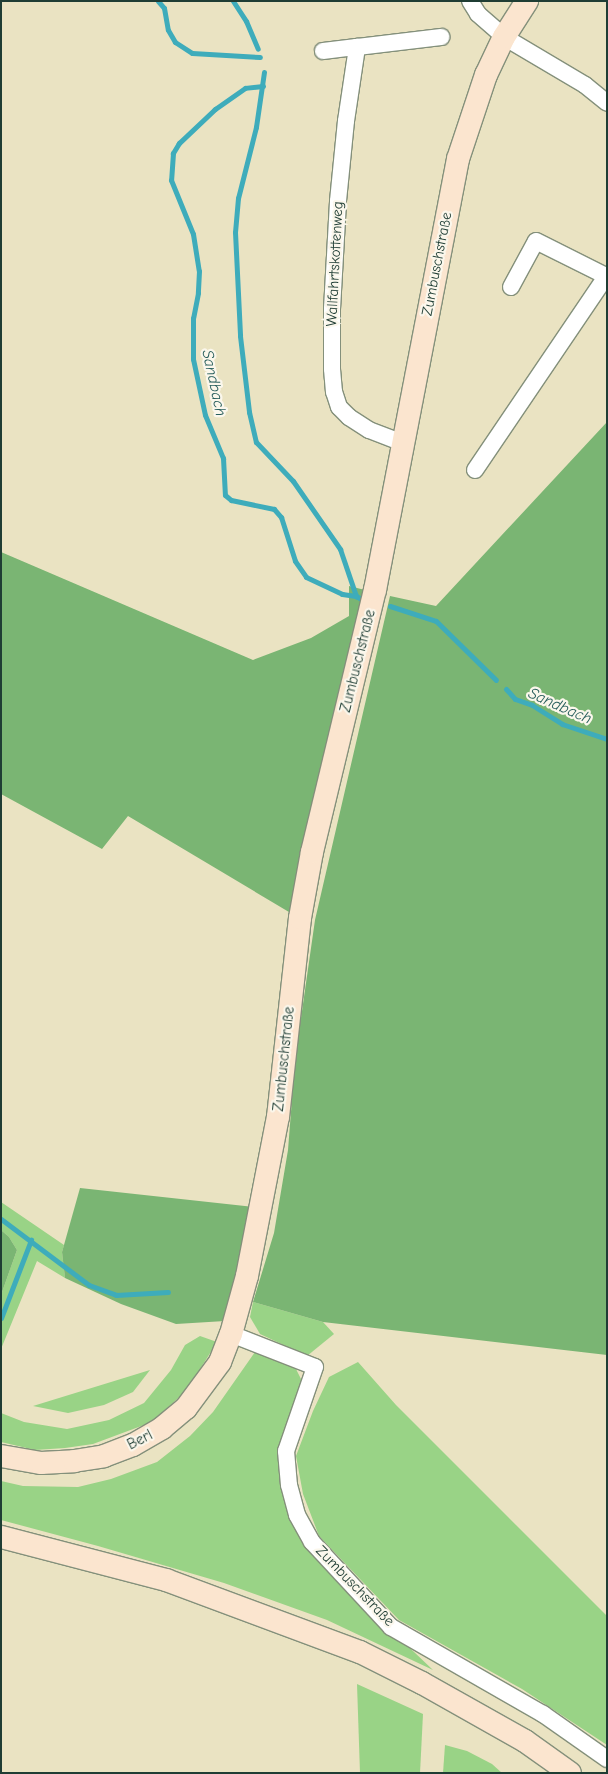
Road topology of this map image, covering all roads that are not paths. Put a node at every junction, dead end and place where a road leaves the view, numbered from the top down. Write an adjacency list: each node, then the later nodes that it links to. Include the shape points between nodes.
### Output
1 (470, 1): 4 (street, via 478,14)
2 (527, 1): 4 (street, Zumbuschstraße)
3 (441, 37): 5 (street)
4 (504, 37): 7 (street, via 585,85); 10 (street, Zumbuschstraße, via 472,111 458,159)
5 (357, 47): 6 (street); 10 (street, Wallfahrtskottenweg, via 338,201 332,309 334,392 339,407 349,417 369,430)
6 (323, 51)
7 (607, 103)
8 (606, 275): 9 (street, via 536,241); 11 (street, via 510,404)
9 (511, 286)
10 (403, 443): 12 (street, Zumbuschstraße, via 375,590 312,852 300,918 278,1117 247,1276)
11 (475, 470)
12 (231, 1334): 13 (street, Berl, via 220,1362 186,1408 162,1428 133,1445 104,1456 74,1461 41,1463); 15 (street, Zumbuschstraße, via 315,1367 286,1451 289,1485 297,1515 312,1542 391,1627 543,1714)
13 (1, 1456)
14 (1, 1537): 16 (street, via 166,1580 360,1652 525,1741)
15 (607, 1759)
16 (570, 1773)

